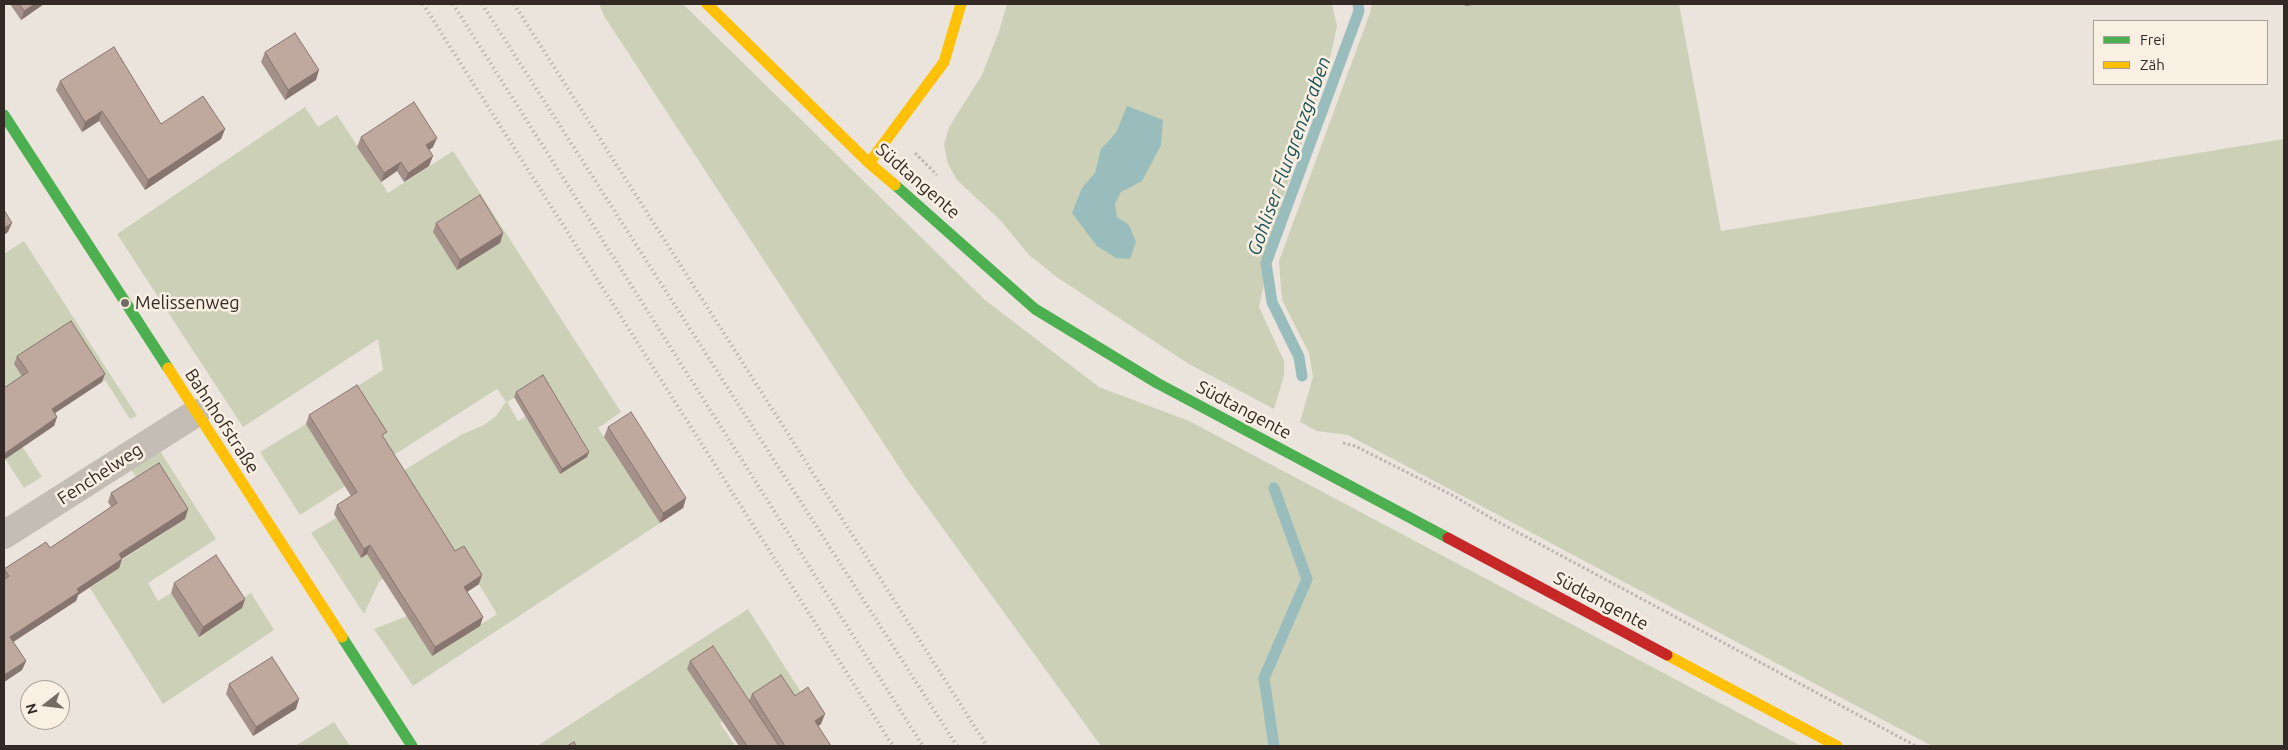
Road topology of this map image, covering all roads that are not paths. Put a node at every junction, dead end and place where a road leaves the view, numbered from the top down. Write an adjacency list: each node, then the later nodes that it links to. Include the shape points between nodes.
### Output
1 (707, 4): 4 (street, Südtangente)
2 (961, 4): 4 (street, via 944,62)
3 (4, 115): 5 (street, Bahnhofstraße)
4 (869, 162): 8 (street, Südtangente, via 1035,309 1149,378)
5 (196, 413): 6 (street, Fenchelweg); 7 (street, Bahnhofstraße)
6 (4, 535)
7 (412, 746)
8 (1837, 746)

